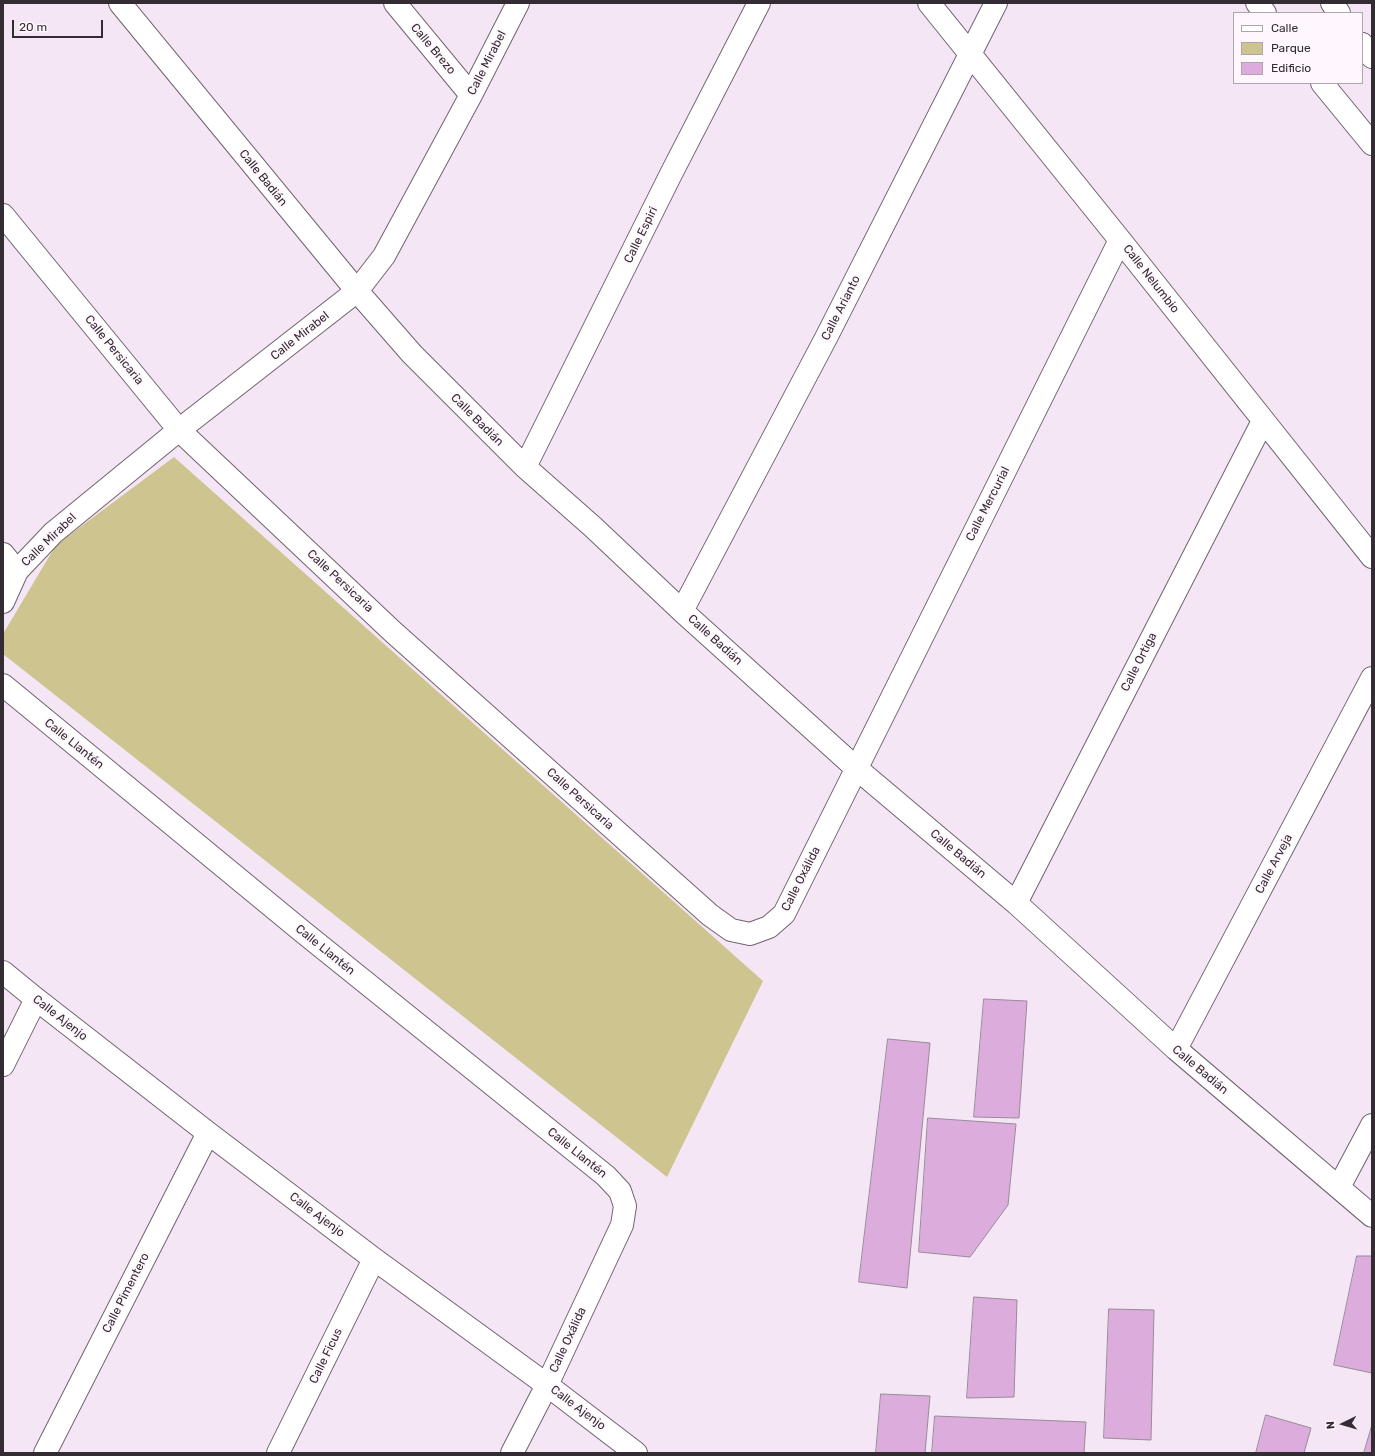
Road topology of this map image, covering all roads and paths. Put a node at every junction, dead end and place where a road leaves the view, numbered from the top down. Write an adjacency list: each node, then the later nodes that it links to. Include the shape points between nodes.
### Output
1 (120, 3): 19 (street, Calle Badián)
2 (395, 3): 15 (street, Calle Brezo)
3 (518, 3): 15 (street, Calle Mirabel)
4 (759, 3): 22 (street, Calle Espiri)
5 (929, 3): 12 (street, Calle Nelumbio)
6 (996, 3): 12 (street, Calle Arianto)
7 (1257, 3): 9 (street)
8 (1332, 3): 10 (street)
9 (1264, 12)
10 (1338, 12)
11 (1363, 45): 13 (street)
12 (970, 55): 18 (street, Calle Nelumbio); 27 (street, Calle Arianto)
13 (1372, 57)
14 (1323, 84): 16 (street)
15 (471, 95): 19 (street, Calle Mirabel, via 384,256)
16 (1372, 144)
17 (3, 215): 21 (street, Calle Persicaria)
18 (1120, 240): 20 (street, Calle Nelumbio); 30 (street, Calle Mercurial)
19 (357, 291): 21 (street, Calle Mirabel); 22 (street, Calle Badián, via 412,354)
20 (1263, 420): 24 (street, Calle Nelumbio); 31 (street, Calle Ortiga)
21 (179, 430): 25 (street, Calle Mirabel, via 53,533); 32 (street, Calle Persicaria, via 392,631)
22 (525, 467): 27 (street, Calle Badián)
23 (3, 554): 25 (street)
24 (1372, 557)
25 (17, 571): 26 (street, Calle Mirabel)
26 (3, 602)
27 (682, 611): 30 (street, Calle Badián)
28 (1372, 678): 35 (street, Calle Arveja)
29 (3, 685): 41 (street, Calle Llantén, via 303,932 606,1176 620,1191 625,1206)
30 (856, 768): 31 (street, Calle Badián); 32 (street, Calle Oxálida, via 784,914 769,927 750,934 731,930)
31 (1016, 903): 35 (street, Calle Badián)
32 (710, 915)
33 (3, 972): 34 (street, Calle Ajenjo)
34 (36, 999): 36 (street); 38 (street, Calle Ajenjo)
35 (1176, 1049): 39 (street, Calle Badián)
36 (3, 1065)
37 (1372, 1125): 39 (street)
38 (208, 1133): 42 (street, Calle Ajenjo); 44 (street, Calle Pimentero)
39 (1339, 1187): 40 (street, Calle Badián)
40 (1372, 1216)
41 (622, 1225): 43 (street, Calle Oxálida)
42 (374, 1259): 43 (street, Calle Ajenjo); 45 (street, Calle Ficus)
43 (547, 1385): 46 (street, Calle Oxálida); 47 (street, Calle Ajenjo)
44 (45, 1453)
45 (278, 1453)
46 (512, 1453)
47 (636, 1453)

